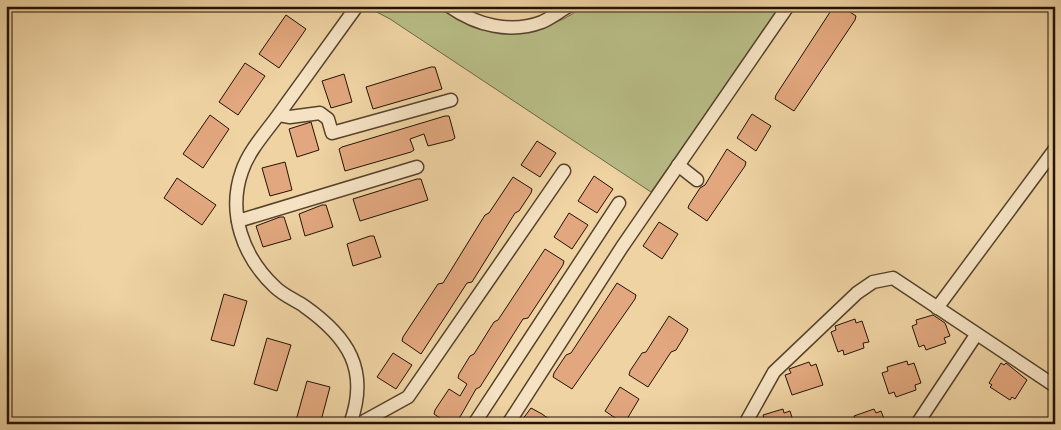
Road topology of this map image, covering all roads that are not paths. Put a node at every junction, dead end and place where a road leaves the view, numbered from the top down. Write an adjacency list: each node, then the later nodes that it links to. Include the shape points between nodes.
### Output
1 (357, 6): 6 (street)
2 (449, 6): 3 (street, via 464,17 489,26 515,27 541,22)
3 (569, 6)
4 (788, 6): 8 (street)
5 (451, 100): 6 (street, via 332,132 328,119 320,113)
6 (279, 115): 13 (street, via 242,170 236,199)
7 (1055, 149): 14 (street)
8 (678, 165): 11 (street); 20 (street)
9 (417, 167): 13 (street)
10 (564, 171): 18 (street, via 408,397)
11 (697, 180)
12 (619, 203): 19 (street)
13 (238, 221): 17 (street, via 239,232 254,263 276,288 328,324 347,349 356,368 359,390)
14 (937, 308): 15 (street); 21 (street, via 893,278 873,282 857,293 774,372)
15 (976, 335): 16 (street); 22 (street)
16 (1055, 386)
17 (350, 424)
18 (359, 424)
19 (474, 424)
20 (508, 424)
21 (745, 424)
22 (917, 424)

